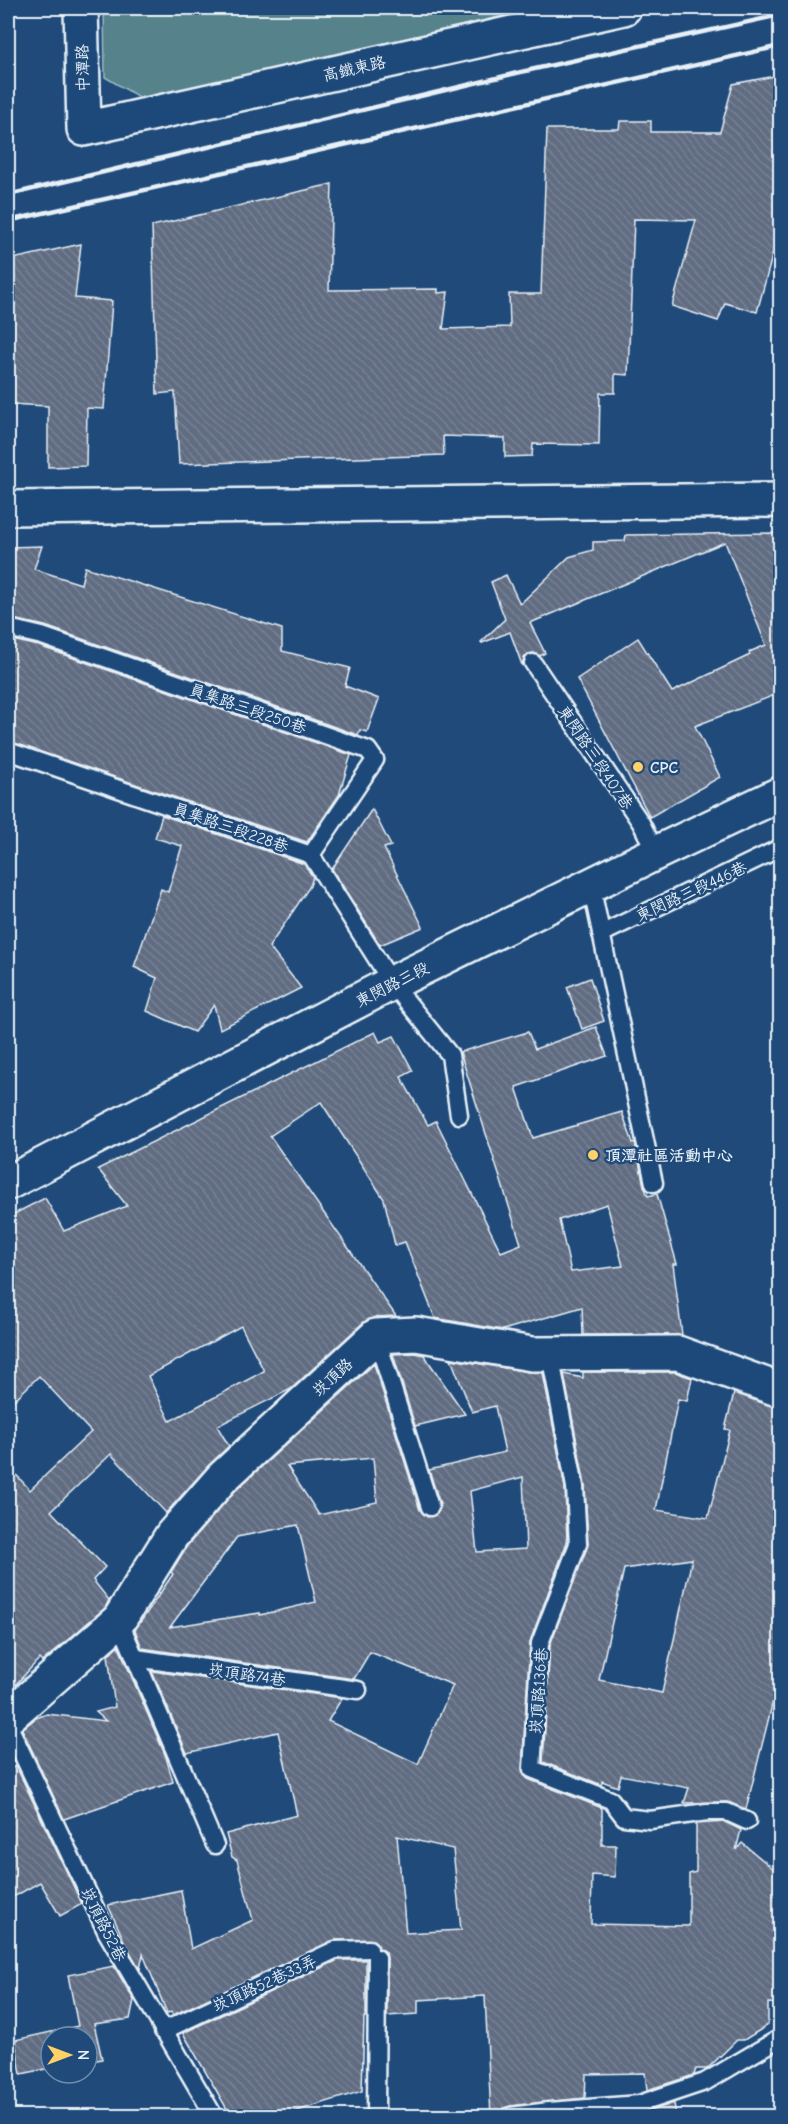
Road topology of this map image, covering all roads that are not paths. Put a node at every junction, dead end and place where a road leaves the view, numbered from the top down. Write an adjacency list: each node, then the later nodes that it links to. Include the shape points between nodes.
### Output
1 (81, 8): 3 (street, 中潭路)
2 (624, 8): 3 (street, 高鐵東路)
3 (84, 129)
4 (780, 500): 5 (street)
5 (8, 508)
6 (8, 628): 12 (lane, 員集路三段250巷, via 42,636 368,750 375,760)
7 (533, 663): 11 (lane, 東閔路三段407巷, via 641,823)
8 (8, 751): 12 (lane, 員集路三段228巷)
9 (780, 794): 11 (street, 東閔路三段)
10 (780, 848): 14 (lane, 東閔路三段446巷)
11 (656, 853): 13 (street, 東閔路三段)
12 (311, 855): 15 (lane, 員集路三段228巷)
13 (591, 885): 14 (lane); 15 (street, 東閔路三段)
14 (601, 934): 17 (lane)
15 (392, 983): 16 (lane, 員集路三段228巷, via 450,1055); 18 (street, 東閔路三段)
16 (459, 1115)
17 (654, 1183)
18 (8, 1184)
19 (376, 1336): 20 (street, via 416,1334); 22 (lane); 23 (street, 崁頂路, via 222,1478 172,1535)
20 (550, 1354): 21 (street, via 678,1353); 28 (lane, 崁頂路136巷, via 575,1488 578,1544 540,1643 532,1769 611,1800 624,1817 650,1821 727,1812)
21 (780, 1390)
22 (430, 1507)
23 (119, 1620): 24 (lane); 26 (street, 崁頂路)
24 (136, 1658): 25 (lane, 崁頂路74巷); 29 (lane)
25 (358, 1690)
26 (8, 1717)
27 (8, 1724): 30 (lane, 崁頂路52巷, via 107,1933)
28 (747, 1821)
29 (215, 1845)
30 (164, 2031): 32 (lane, 崁頂路52巷); 33 (lane, 崁頂路52巷33弄, via 335,1950 373,1954)
31 (780, 2038): 34 (lane, via 705,2082 639,2104)
32 (214, 2116)
33 (376, 2116)
34 (511, 2116)

